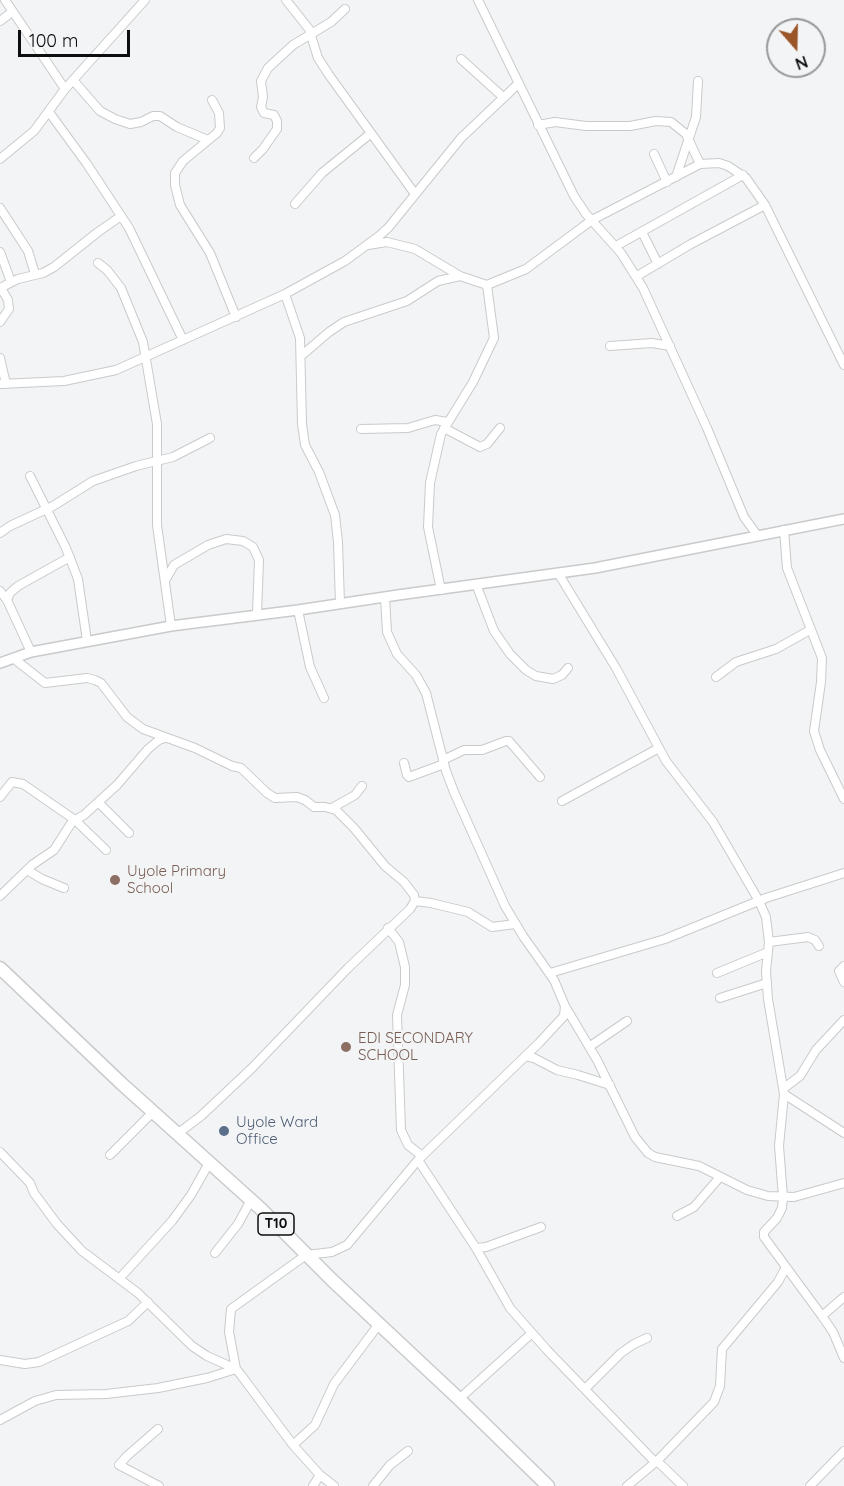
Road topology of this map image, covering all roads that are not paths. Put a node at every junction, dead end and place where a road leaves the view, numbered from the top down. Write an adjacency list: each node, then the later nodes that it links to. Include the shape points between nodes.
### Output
1 (6, 0): 6 (street)
2 (145, 0): 10 (street)
3 (286, 0): 8 (street)
4 (478, 0): 12 (street)
5 (345, 9): 8 (street)
6 (12, 12): 7 (street); 13 (street)
7 (0, 21)
8 (310, 34): 18 (street, via 318,58); 22 (street, via 281,55 264,74 261,109 274,115 277,129)
9 (461, 58): 14 (street)
10 (73, 80): 13 (street); 20 (street, via 100,111 115,119 130,124 160,116)
11 (698, 81): 19 (street, via 696,117)
12 (518, 84): 14 (street); 17 (street)
13 (65, 89): 16 (street)
14 (503, 97): 28 (street, via 461,138)
15 (212, 100): 20 (street, via 221,120 218,133)
16 (49, 112): 23 (street, via 25,140); 32 (street)
17 (538, 125): 19 (street, via 555,122 630,126 665,121 677,125); 33 (street, via 574,196)
18 (370, 134): 28 (street); 29 (street, via 322,173)
19 (688, 137): 24 (street); 26 (street)
20 (208, 140): 47 (street, via 178,168 176,191 185,214 210,253)
21 (654, 154): 27 (street)
22 (254, 158)
23 (0, 159)
24 (700, 164): 25 (street, via 719,163); 26 (street)
25 (743, 175): 30 (street); 34 (street)
26 (676, 177): 27 (street)
27 (668, 182): 33 (street)
28 (415, 194): 35 (street, via 398,218)
29 (294, 204)
30 (765, 205): 39 (street); 55 (street)
31 (0, 208): 40 (street, via 28,251)
32 (121, 216): 40 (street, via 62,263); 49 (street)
33 (592, 220): 36 (street); 44 (street, via 526,269)
34 (642, 232): 36 (street); 39 (street)
35 (368, 245): 41 (street, via 387,242 416,249); 46 (street)
36 (615, 246): 42 (street)
37 (0, 252): 43 (street)
38 (98, 263): 54 (street, via 125,296 143,342)
39 (658, 264): 42 (street)
40 (35, 274): 43 (street)
41 (460, 276): 44 (street); 52 (street, via 438,281 407,301 344,322)
42 (636, 276): 51 (street)
43 (11, 282): 45 (street)
44 (486, 285): 57 (street, via 494,338 473,382)
45 (1, 288): 48 (street, via 9,309)
46 (285, 294): 47 (street); 52 (street, via 298,331)
47 (236, 317): 49 (street)
48 (0, 322)
49 (183, 340): 54 (street)
50 (610, 346): 51 (street)
51 (670, 346): 67 (street, via 744,517)
52 (301, 356): 76 (street, via 303,435 335,516)
53 (0, 358): 56 (street)
54 (145, 358): 56 (street, via 84,378); 61 (street, via 158,424)
55 (844, 365)
56 (3, 384)
57 (445, 425): 58 (street, via 480,447); 59 (street, via 435,420 408,428); 72 (street, via 434,458 427,511 429,540)
58 (500, 428)
59 (361, 429)
60 (210, 438): 61 (street, via 180,455)
61 (158, 461): 63 (street, via 93,481); 70 (street, via 156,514)
62 (30, 476): 63 (street)
63 (46, 510): 66 (street); 68 (street)
64 (844, 519): 65 (street)
65 (784, 530): 67 (street); 80 (street, via 787,568)
66 (0, 533)
67 (757, 535): 69 (street, via 695,550)
68 (70, 557): 75 (street, via 18,586); 81 (street, via 80,587)
69 (558, 573): 71 (street); 89 (street)
70 (165, 581): 78 (street, via 174,565 207,545 226,539 243,541 253,547 259,561); 79 (street)
71 (476, 584): 72 (street); 85 (street, via 495,631 526,670 553,679)
72 (441, 590): 74 (street)
73 (0, 591): 75 (street)
74 (385, 597): 76 (street); 90 (street, via 387,632 426,693)
75 (7, 600): 82 (street)
76 (340, 604): 77 (street)
77 (298, 610): 78 (street); 87 (street, via 310,667)
78 (257, 614): 79 (street)
79 (171, 626): 81 (street)
80 (810, 630): 86 (street, via 776,649 736,662); 95 (street, via 823,668 814,731)
81 (87, 641): 82 (street)
82 (31, 652): 83 (street)
83 (13, 658): 84 (street); 88 (street, via 45,683 87,678 101,683 127,717 149,733)
84 (0, 663)
85 (568, 668)
86 (716, 678)
87 (324, 698)
88 (166, 738): 97 (street, via 147,749); 98 (street, via 241,768 275,798 297,798 314,807)
89 (659, 748): 96 (street); 107 (street, via 674,774 713,822)
90 (444, 762): 91 (street, via 409,777); 92 (street, via 464,750 478,751 509,741); 108 (street)
91 (404, 763)
92 (540, 777)
93 (362, 786): 98 (street, via 355,795)
94 (0, 797): 99 (street, via 17,781)
95 (844, 799)
96 (562, 801)
97 (99, 803): 99 (street); 100 (street)
98 (332, 808): 106 (street, via 411,890)
99 (75, 820): 101 (street); 102 (street, via 54,850)
100 (129, 833)
101 (106, 850)
102 (27, 870): 104 (street); 105 (street)
103 (844, 873): 107 (street)
104 (64, 888)
105 (0, 896)
106 (415, 901): 108 (street, via 468,912 492,927); 109 (street)
107 (759, 901): 110 (street, via 766,917); 115 (street, via 680,934)
108 (514, 924): 115 (street)
109 (388, 928): 129 (street, via 252,1068); 132 (street, via 399,942 405,966 405,985 397,1015 401,1130)
110 (769, 942): 111 (street, via 808,937); 112 (street)
111 (819, 946)
112 (768, 952): 116 (street); 118 (street)
113 (844, 966): 117 (street, via 839,971)
114 (0, 968): 127 (highway, T10)
115 (550, 973): 120 (street)
116 (717, 973)
117 (844, 982)
118 (767, 983): 119 (street); 126 (street)
119 (720, 998)
120 (565, 1006): 123 (street); 124 (street, via 562,1019)
121 (627, 1020): 123 (street)
122 (844, 1020): 126 (street)
123 (590, 1047): 125 (street)
124 (525, 1056): 125 (street); 132 (street)
125 (610, 1085): 134 (street, via 631,1131 648,1153 699,1166)
126 (784, 1091): 128 (street); 136 (street, via 779,1146)
127 (153, 1112): 129 (highway, T10); 130 (street)
128 (844, 1133)
129 (177, 1134): 133 (highway, T10)
130 (110, 1155)
131 (2, 1157): 144 (street, via 30,1183 73,1243)
132 (420, 1158): 140 (street); 142 (street, via 347,1245 332,1252)
133 (209, 1163): 137 (highway, T10); 144 (street, via 172,1221)
134 (720, 1177): 136 (street, via 758,1194); 138 (street, via 694,1207)
135 (844, 1183): 136 (street)
136 (783, 1197): 143 (street, via 779,1214 763,1233)
137 (251, 1200): 141 (street); 142 (highway, T10)
138 (677, 1216)
139 (541, 1227): 140 (street)
140 (476, 1248): 149 (street, via 503,1297)
141 (215, 1252)
142 (306, 1255): 148 (highway, T10); 153 (street, via 230,1310 229,1332)
143 (786, 1267): 147 (street); 161 (street, via 722,1349 720,1386 714,1402)
144 (119, 1279): 146 (street)
145 (844, 1297): 147 (street)
146 (148, 1302): 152 (street, via 128,1321 47,1359 25,1364); 153 (street, via 198,1350)
147 (822, 1316): 151 (street)
148 (379, 1324): 155 (highway, T10); 158 (street, via 334,1384 315,1425)
149 (532, 1333): 154 (street); 155 (street)
150 (647, 1338): 154 (street, via 625,1350)
151 (844, 1358)
152 (0, 1360)
153 (236, 1370): 156 (street, via 158,1388 56,1395 35,1401); 158 (street)
154 (585, 1389): 161 (street)
155 (459, 1399): 167 (highway, T10)
156 (0, 1420)
157 (158, 1430): 163 (street, via 119,1465)
158 (293, 1445): 162 (street)
159 (408, 1451): 166 (street)
160 (844, 1451): 170 (street)
161 (656, 1462): 168 (street); 169 (street)
162 (320, 1475): 164 (street); 165 (street)
163 (159, 1486)
164 (313, 1486)
165 (334, 1486)
166 (373, 1486)
167 (548, 1486)
168 (627, 1486)
169 (683, 1486)
170 (810, 1486)

